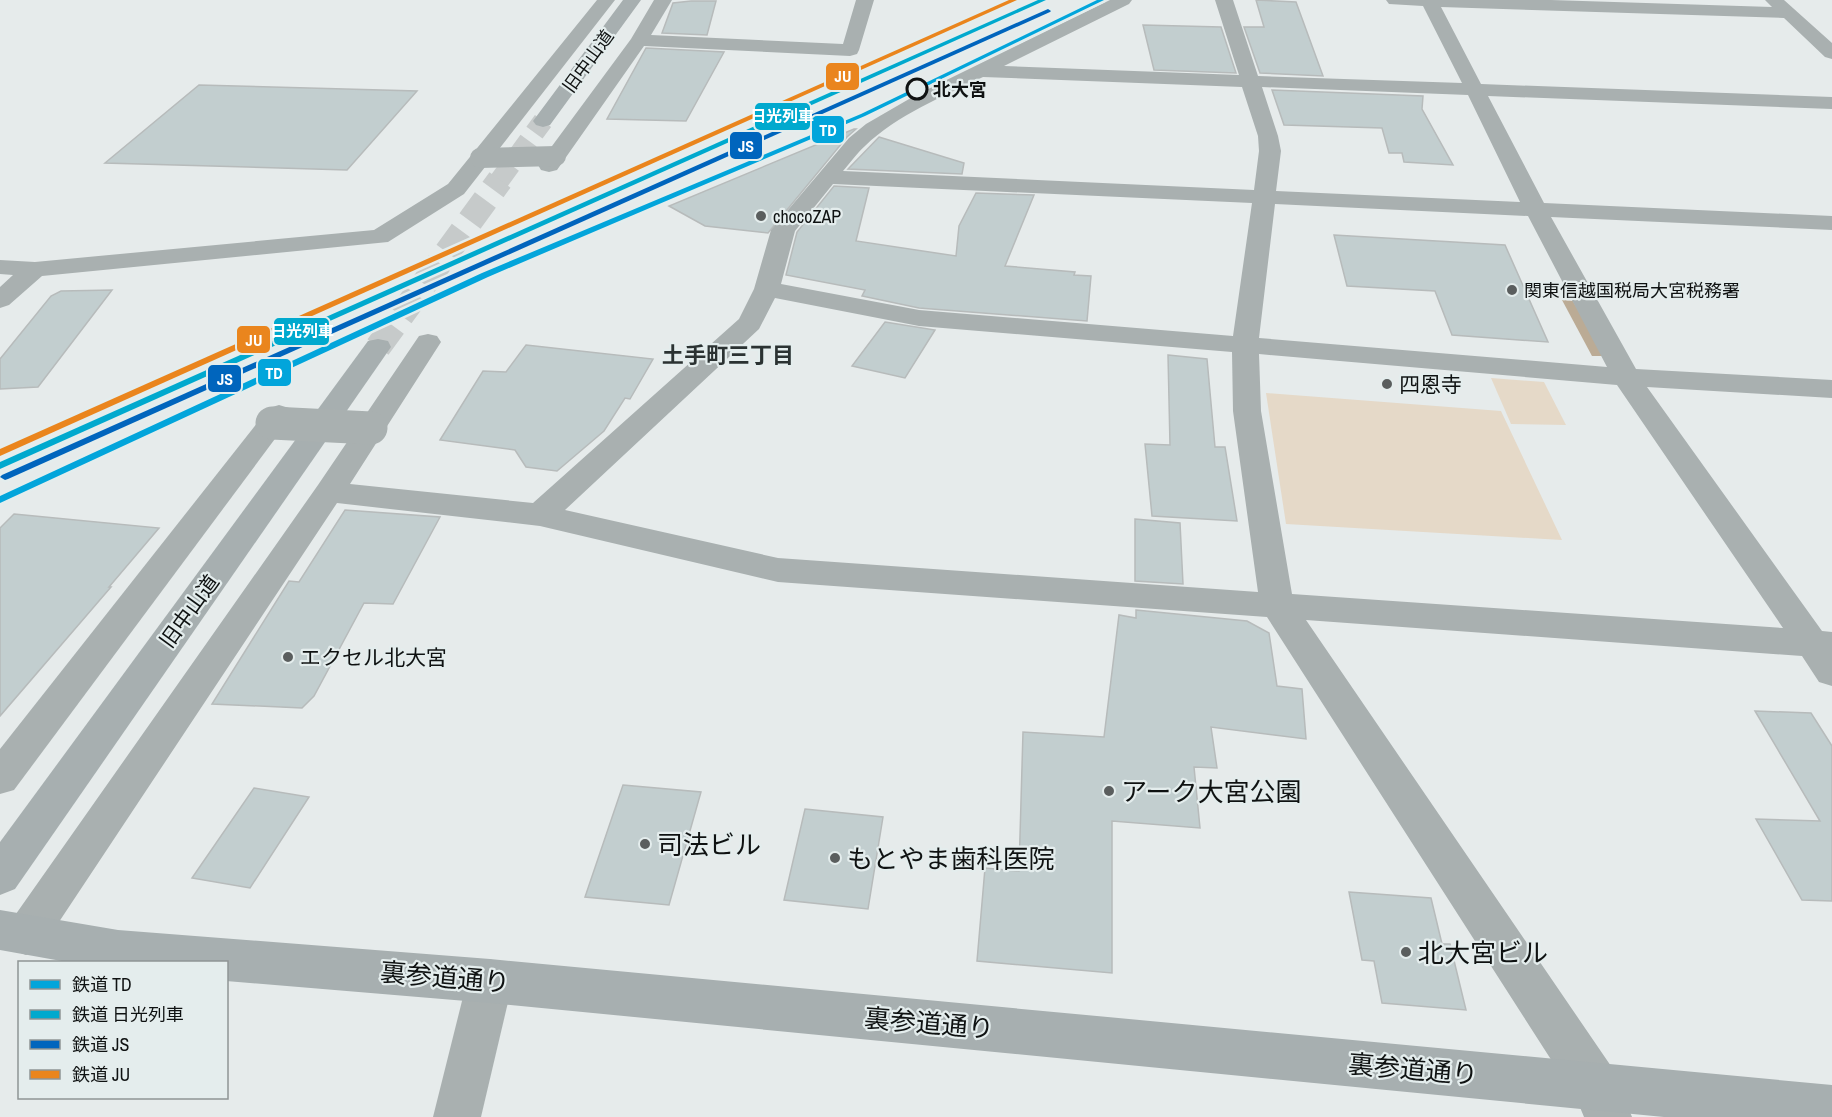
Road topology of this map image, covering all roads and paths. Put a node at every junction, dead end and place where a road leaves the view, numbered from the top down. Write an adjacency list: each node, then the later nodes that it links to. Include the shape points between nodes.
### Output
1 (606, 0): 18 (street)
2 (632, 0): 17 (street, 旧中山道)
3 (663, 0): 11 (street)
4 (865, 0): 11 (street, via 849,50)
5 (1123, 0): 13 (street)
6 (1224, 0): 14 (street)
7 (1395, 0): 9 (street)
8 (1774, 0): 10 (street)
9 (1430, 1): 10 (street); 15 (street)
10 (1787, 13): 12 (street)
11 (639, 40): 18 (street, bridge, via 552,160)
12 (1832, 53)
13 (984, 71): 14 (street); 19 (street, via 873,128)
14 (1250, 81): 15 (street); 21 (street, via 1269,143)
15 (1475, 89): 16 (street); 22 (street)
16 (1832, 103)
17 (543, 121)
18 (480, 158): 20 (street)
19 (826, 177): 21 (street); 27 (street, via 783,230)
20 (450, 193): 23 (street); 26 (street, via 380,237)
21 (1265, 198): 22 (street); 30 (street)
22 (1536, 210): 24 (street); 32 (street)
23 (435, 212)
24 (1832, 223)
25 (0, 267): 26 (street)
26 (35, 269): 28 (street)
27 (767, 289): 30 (street, via 919,318); 36 (street, via 750,323)
28 (0, 300)
29 (428, 342): 34 (street)
30 (1245, 345): 32 (street); 37 (street, via 1246,411)
31 (378, 347): 41 (street, 旧中山道)
32 (1626, 377): 33 (street); 38 (street)
33 (1832, 389)
34 (371, 428): 35 (street); 40 (street, bridge, via 276,419)
35 (329, 492): 36 (street); 42 (street)
36 (540, 515): 37 (street, via 778,570)
37 (1277, 605): 38 (street); 44 (street)
38 (1822, 644): 39 (street)
39 (1832, 672)
40 (0, 778)
41 (0, 876)
42 (13, 933): 43 (street, 裏参道通り, via 118,951)
43 (490, 981): 44 (street, 裏参道通り); 46 (street)
44 (1602, 1102): 45 (street, 裏参道通り)
45 (1832, 1109)
46 (457, 1117)

